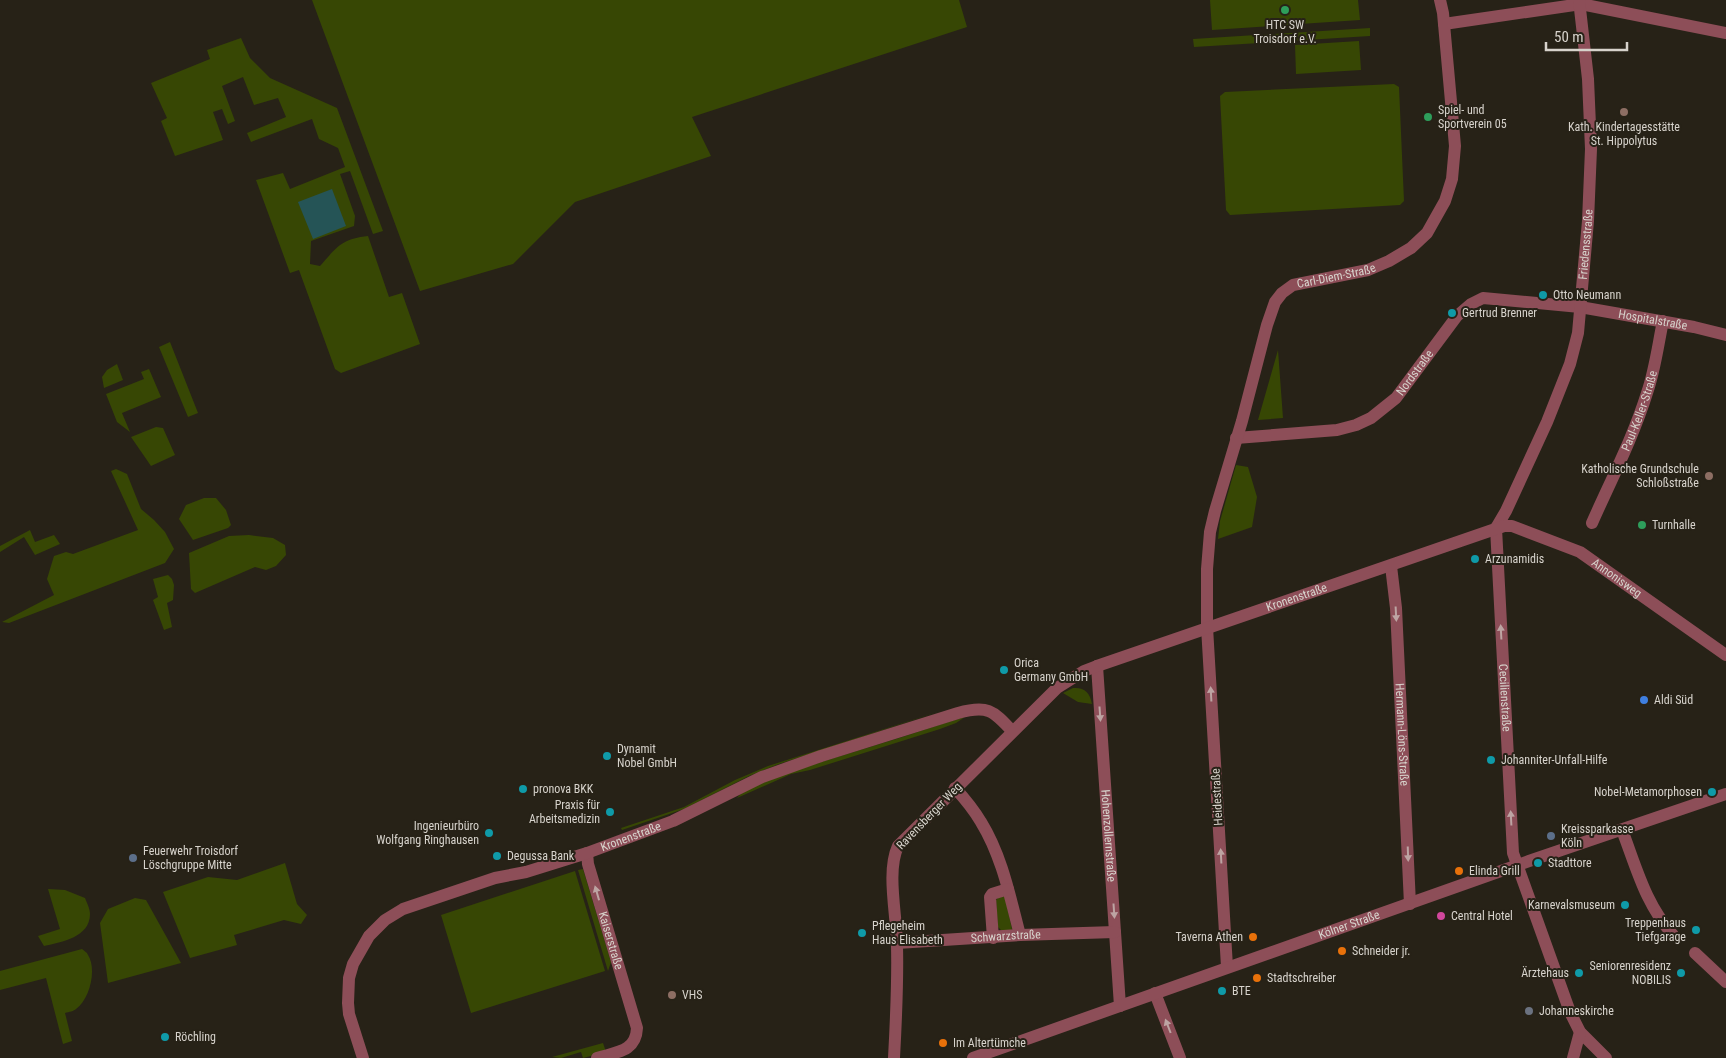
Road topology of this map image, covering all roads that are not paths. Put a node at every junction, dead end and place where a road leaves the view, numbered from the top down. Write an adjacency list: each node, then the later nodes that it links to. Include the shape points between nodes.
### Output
1 (1440, 0): 3 (street, Carl-Diem-Straße)
2 (1580, 2): 3 (street); 4 (street); 5 (street, Friedensstraße, via 1591,148)
3 (1444, 24): 8 (street, Carl-Diem-Straße, via 1455,146 1452,179 1441,209 1422,239 1389,261 1359,273 1293,285 1282,293 1275,302 1267,325)
4 (1726, 33)
5 (1580, 307): 6 (street, Hospitalstraße); 8 (street, Nordstraße, via 1483,298 1457,316 1396,398 1371,418 1337,430); 10 (street, Friedensstraße, via 1578,333 1564,380 1520,482)
6 (1663, 322): 7 (street, Hospitalstraße); 9 (street, Paul-Keller-Straße, via 1648,392)
7 (1726, 336)
8 (1236, 438): 12 (street, Carl-Diem-Straße, via 1210,532)
9 (1592, 524)
10 (1496, 528): 11 (street, Kronenstraße); 13 (street, Annonisweg, via 1512,526 1580,552); 20 (street, Cecilienstraße, one-way to 10)
11 (1391, 566): 12 (street, Kronenstraße); 22 (street, Hermann-Löns-Straße, one-way to 22)
12 (1207, 627): 14 (street, Kronenstraße); 29 (street, Heidestraße, one-way to 12)
13 (1726, 655)
14 (1097, 666): 15 (street, Ravensberger Weg, via 1057,688); 23 (street, Hohenzollernstraße, one-way to 23)
15 (1012, 731): 16 (street, Ravensberger Weg); 19 (street, Kronenstraße, via 988,710 977,708 958,713 776,772 673,821)
16 (955, 788): 21 (street, via 982,823); 27 (street, Ravensberger Weg, via 901,841 895,852 892,861)
17 (1726, 794): 18 (street, Kölner Straße)
18 (1622, 830): 20 (street, Kölner Straße); 25 (street, via 1648,901)
19 (587, 853): 34 (street, Kronenstraße, via 495,878 403,909 376,927 353,964 349,978 349,1014); 35 (street, Kaiserstraße, one-way to 19, via 630,1046 637,1028)
20 (1516, 866): 22 (street, Kölner Straße); 33 (street, Cecilienstraße)
21 (1008, 889): 24 (street); 26 (street, via 990,897)
22 (1410, 904): 29 (street, Kölner Straße)
23 (1115, 932): 24 (street, Schwarzstraße); 32 (street, Hohenzollernstraße)
24 (1020, 935): 26 (street, Schwarzstraße)
25 (1674, 935)
26 (993, 938): 27 (street, Schwarzstraße)
27 (897, 943): 36 (street, Ravensberger Weg)
28 (1695, 953): 30 (street)
29 (1227, 968): 31 (street, Kölner Straße)
30 (1726, 982)
31 (1156, 993): 32 (street, Kölner Straße); 38 (street, one-way to 31)
32 (1120, 1006): 37 (street, Kölner Straße)
33 (1580, 1032): 39 (street); 40 (street, Cecilienstraße)
34 (363, 1058)
35 (597, 1058)
36 (894, 1058)
37 (973, 1058)
38 (1180, 1058)
39 (1573, 1058)
40 (1606, 1058)

